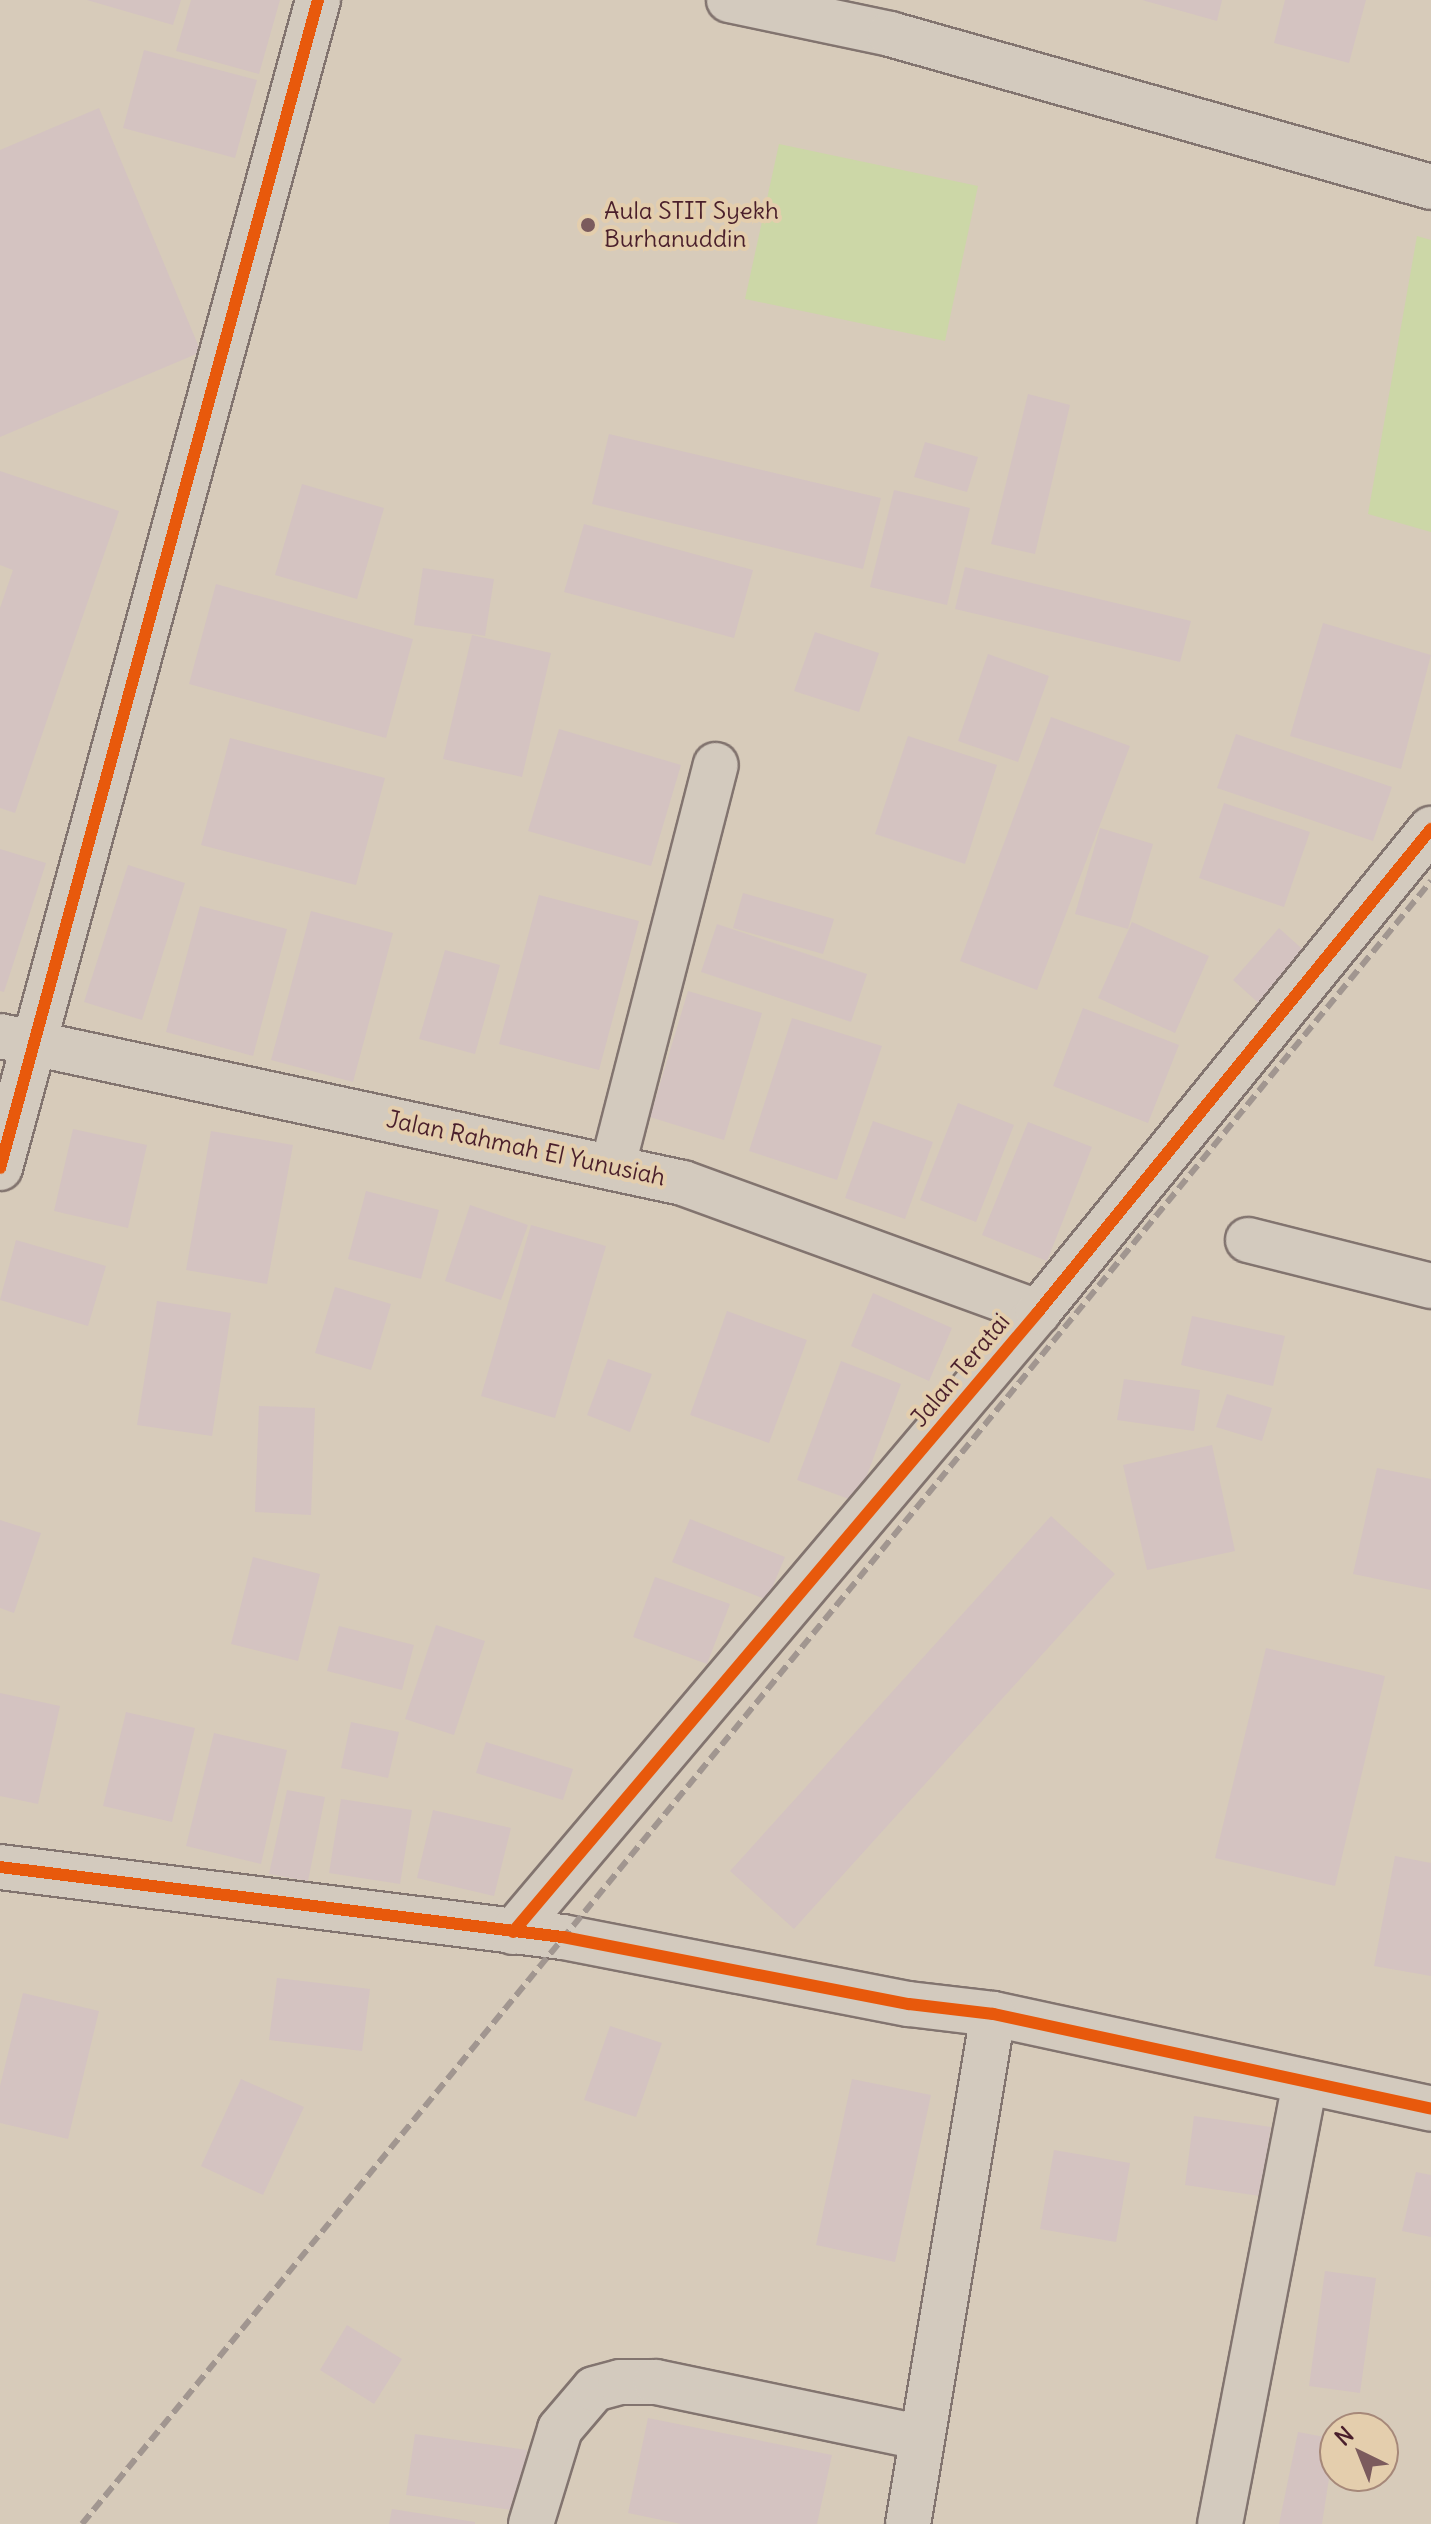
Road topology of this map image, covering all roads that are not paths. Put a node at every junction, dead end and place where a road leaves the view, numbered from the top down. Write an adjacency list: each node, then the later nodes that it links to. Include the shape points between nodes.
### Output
1 (318, 0): 7 (street)
2 (729, 0): 3 (street)
3 (894, 17): 4 (street)
4 (1431, 187)
5 (716, 765): 8 (street)
6 (1431, 829): 12 (street, Jalan Teratai)
7 (15, 1040): 8 (street, Jalan Rahmah El Yunusiah); 9 (street)
8 (613, 1165): 12 (street, Jalan Rahmah El Yunusiah, via 683,1183)
9 (0, 1168)
10 (1248, 1240): 11 (street)
11 (1431, 1286)
12 (1038, 1312): 14 (street, Jalan Teratai)
13 (0, 1867): 14 (street)
14 (513, 1932): 15 (street, via 909,2004)
15 (993, 2014): 16 (street); 18 (street)
16 (1305, 2083): 17 (street); 21 (street)
17 (1431, 2109)
18 (920, 2437): 19 (street, via 656,2382 620,2382 594,2389 560,2429); 20 (street)
19 (531, 2524)
20 (908, 2524)
21 (1220, 2524)

